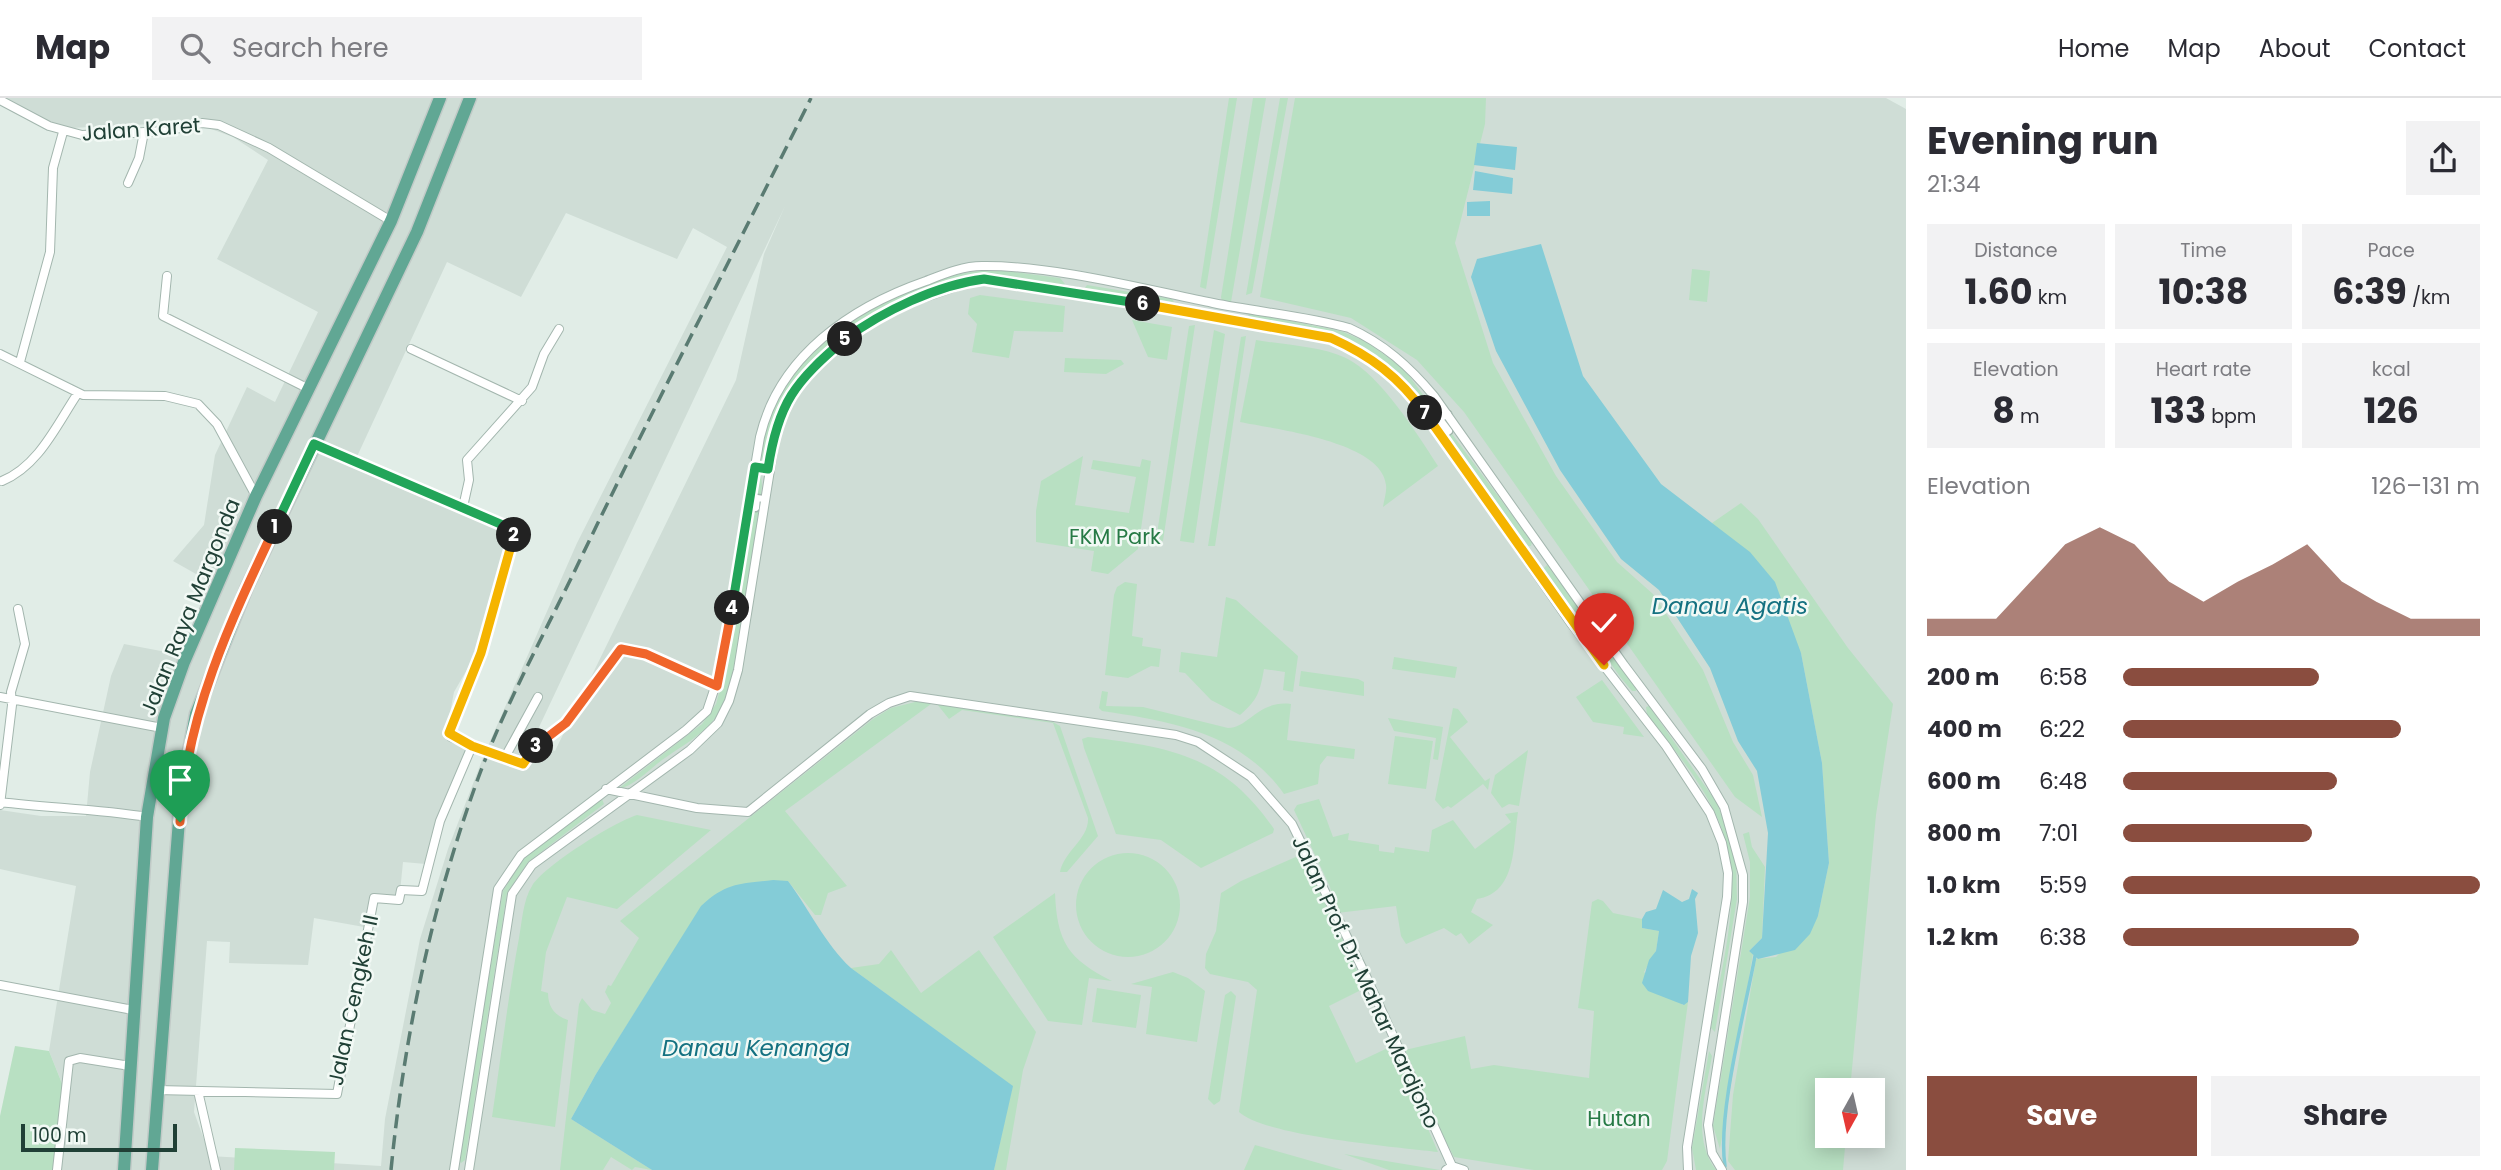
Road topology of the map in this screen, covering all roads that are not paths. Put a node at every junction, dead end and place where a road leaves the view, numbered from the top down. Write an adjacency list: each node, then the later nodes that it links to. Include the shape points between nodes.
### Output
1 (440, 98): 7 (main road, Jalan Raya Margonda)
2 (470, 98): 18 (main road, Jalan Raya Margonda, via 416,232)
3 (0, 100): 4 (street, Jalan Karet)
4 (63, 132): 5 (street, Jalan Karet); 12 (street, via 53,168 50,252)
5 (144, 132): 6 (street); 7 (street, Jalan Karet, via 202,123 227,127)
6 (128, 183)
7 (391, 221): 13 (main road, Jalan Raya Margonda)
8 (167, 276): 13 (street, via 163,316)
9 (559, 328): 15 (street)
10 (411, 349): 15 (street)
11 (0, 354): 12 (street)
12 (20, 362): 14 (street)
13 (309, 388): 22 (main road, Jalan Raya Margonda)
14 (78, 393): 21 (street, via 32,461); 22 (street, via 165,396 198,404 218,425)
15 (522, 401): 24 (street, via 467,460 469,480)
16 (1448, 414): 17 (street, via 1440,419 1449,431); 19 (street, via 1403,362 1349,328 1043,272 982,266 913,285 848,319 797,362 769,406); 26 (street)
17 (1441, 437): 20 (street, via 1409,390 1376,361 1331,338 984,279 902,307 848,337 801,379 778,420); 27 (street)
18 (314, 444): 24 (street); 48 (main road, Jalan Raya Margonda, via 247,587 196,714 181,794)
19 (755, 467): 20 (street); 25 (street)
20 (768, 469): 23 (street)
21 (2, 481)
22 (256, 496): 35 (main road, Jalan Raya Margonda, via 184,662)
23 (764, 499): 25 (street, via 757,498 756,508); 40 (street, via 738,670 724,712 701,741)
24 (463, 507): 36 (street, via 512,529 514,536 481,653 449,733)
25 (747, 507): 29 (street)
26 (1544, 552): 27 (street); 30 (street)
27 (1530, 562): 34 (street)
28 (18, 609): 33 (street, via 25,644)
29 (717, 686): 37 (street, via 646,654 621,649 566,723 540,741 525,763); 39 (street, via 707,711 696,722)
30 (1647, 696): 34 (street); 46 (street, via 1702,769 1724,807 1736,841 1743,902)
31 (0, 697): 33 (street)
32 (538, 697): 37 (street)
33 (11, 699): 35 (street); 38 (street)
34 (1633, 705): 45 (street, via 1710,813 1722,843 1728,873 1725,917)
35 (162, 728): 42 (main road, Jalan Raya Margonda)
36 (472, 746): 37 (street); 49 (street, Jalan Cengkeh II, via 440,821 422,891 401,890 399,900 374,898 337,1094)
37 (504, 759)
38 (1, 763): 41 (street)
39 (606, 789): 40 (street, Jalan Prof. Dr. Mahar Mardjono); 51 (street, via 521,855 498,889)
40 (626, 794): 50 (street, Jalan Prof. Dr. Mahar Mardjono, via 748,812 870,714 911,696 1144,728 1198,742 1239,767 1292,824 1366,976); 57 (street, via 531,865 512,894)
41 (0, 803): 42 (street, via 99,808)
42 (147, 817): 44 (main road, Jalan Raya Margonda)
43 (0, 985): 44 (street)
44 (133, 1010): 47 (main road, Jalan Raya Margonda)
45 (1703, 1042): 46 (street); 52 (street)
46 (1721, 1045): 59 (street, via 1708,1125 1712,1153)
47 (130, 1066): 53 (street, via 80,1058 69,1061); 54 (main road, Jalan Raya Margonda)
48 (157, 1090): 49 (street); 55 (main road, Jalan Raya Margonda)
49 (198, 1091): 56 (street)
50 (1449, 1168): 58 (street)
51 (455, 1169): 57 (street)
52 (1686, 1169)
53 (57, 1170)
54 (124, 1170)
55 (152, 1170)
56 (216, 1170)
57 (466, 1170)
58 (1466, 1170)
59 (1722, 1170)

